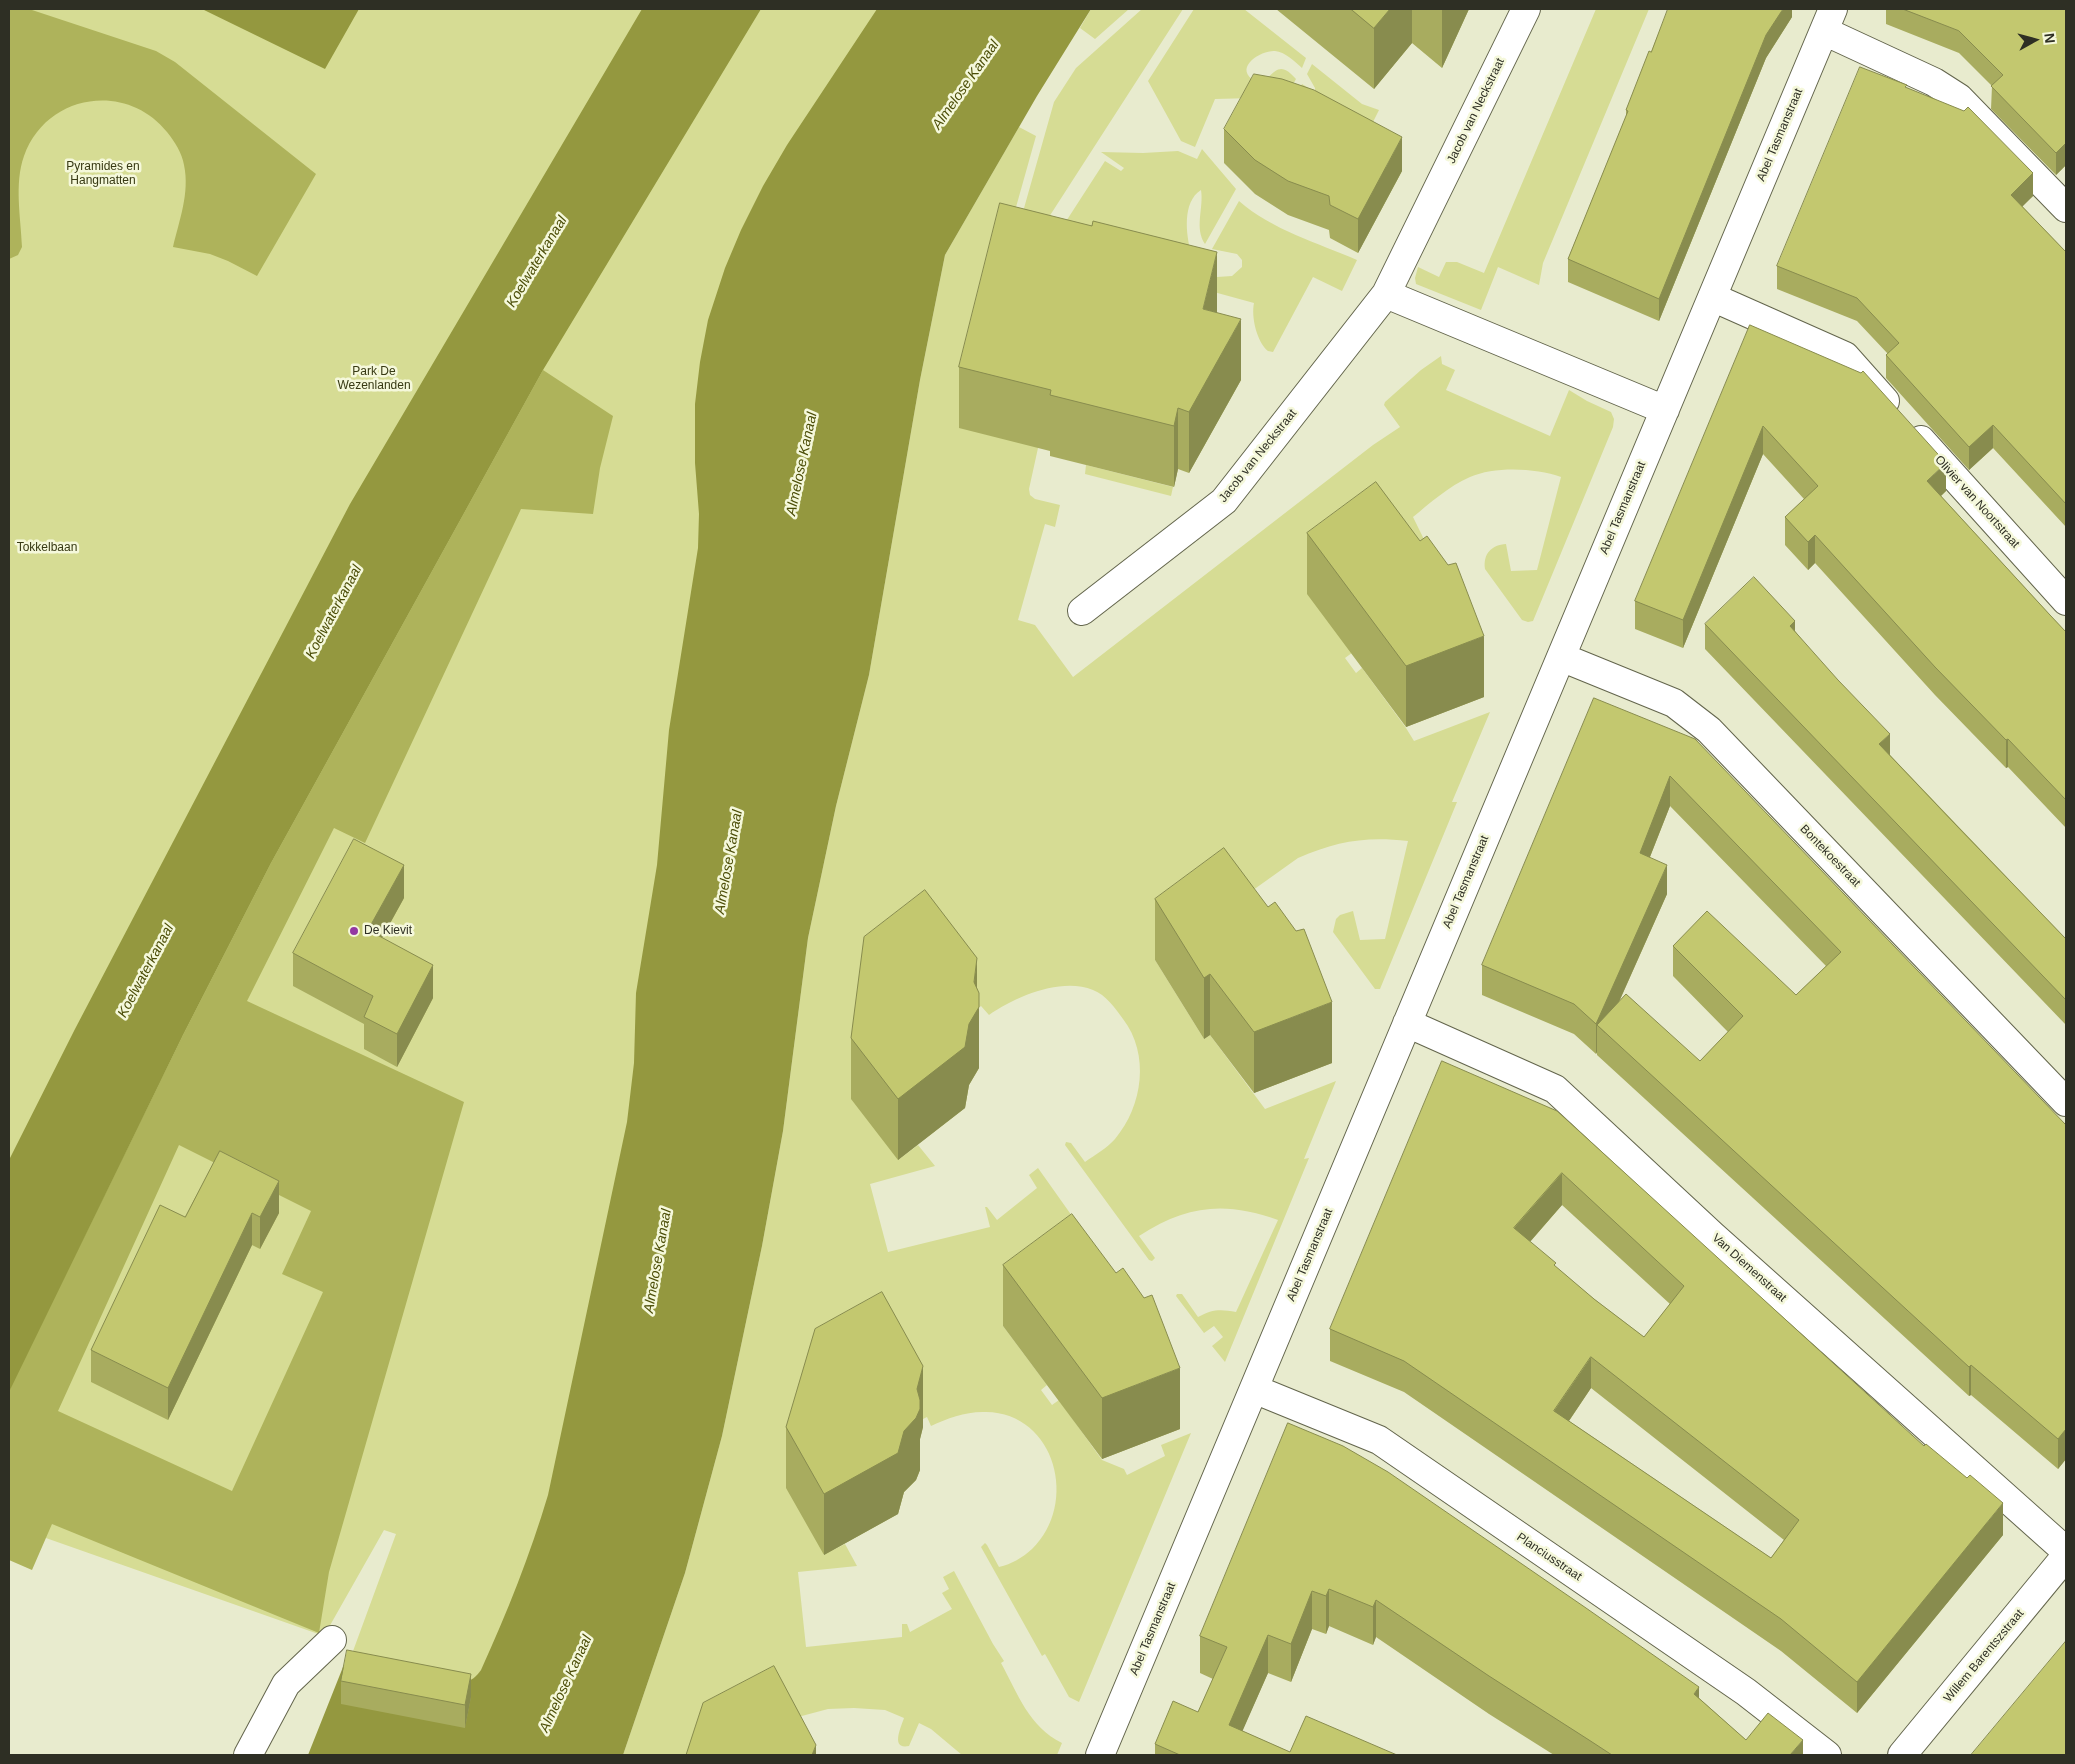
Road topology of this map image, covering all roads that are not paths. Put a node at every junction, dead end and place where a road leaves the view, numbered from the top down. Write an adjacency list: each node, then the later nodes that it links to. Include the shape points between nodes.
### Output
1 (1526, 9): 4 (street, Jacob van Neckstraat)
2 (1828, 20): 3 (street, via 1959,98); 5 (street, Abel Tasmanstraat)
3 (2066, 208)
4 (1386, 294): 6 (street); 8 (street, Jacob van Neckstraat, via 1224,501)
5 (1712, 297): 6 (street, Abel Tasmanstraat); 7 (street, Olivier van Noortstraat, via 1845,356)
6 (1665, 410): 9 (street, Abel Tasmanstraat)
7 (2066, 601)
8 (1082, 611)
9 (1560, 657): 10 (street, Abel Tasmanstraat); 11 (street, Bontekoestraat, via 1674,703 1708,730)
10 (1407, 1023): 12 (street, Abel Tasmanstraat); 13 (street, Van Diemenstraat, via 1555,1089 1712,1235)
11 (2066, 1102)
12 (1254, 1388): 17 (street, Abel Tasmanstraat); 18 (street, Planciusstraat, via 1379,1440 1746,1692)
13 (2066, 1551)
14 (2066, 1556): 19 (street, Willem Barentszstraat)
15 (332, 1640): 16 (street, via 286,1684)
16 (248, 1755)
17 (1100, 1755)
18 (1827, 1755)
19 (1902, 1755)

